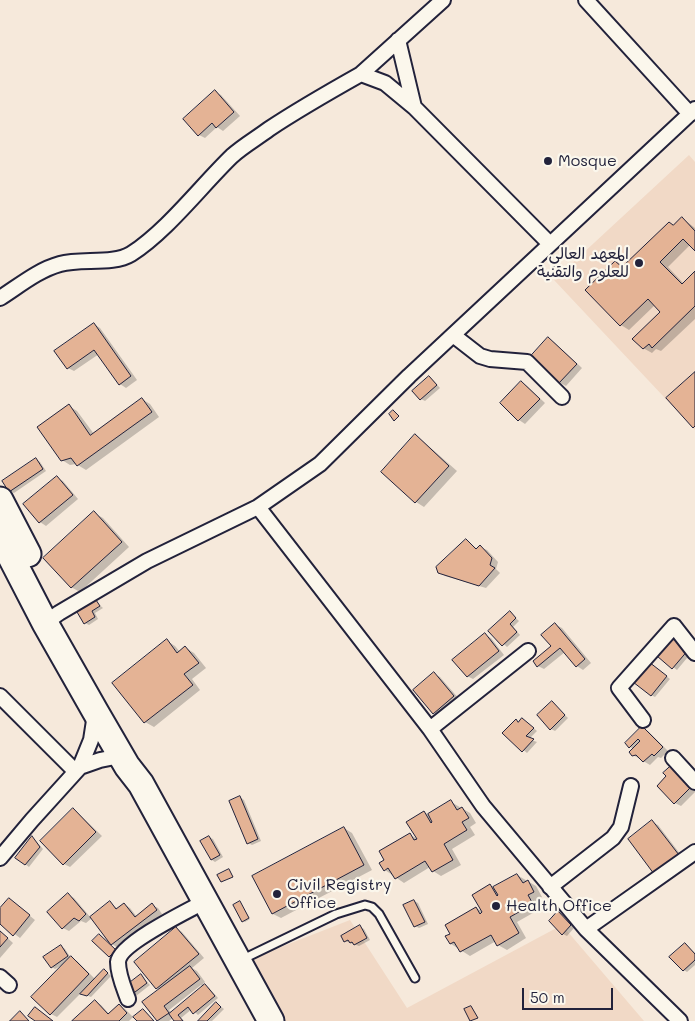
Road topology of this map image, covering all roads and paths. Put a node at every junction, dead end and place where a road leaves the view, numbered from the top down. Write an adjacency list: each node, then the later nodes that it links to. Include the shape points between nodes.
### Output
1 (443, 0): 3 (street)
2 (586, 0): 6 (street)
3 (398, 40): 4 (street); 5 (street)
4 (360, 74): 5 (street, via 385,83); 8 (street, via 297,110 247,144 159,231 131,254 118,260 60,264)
5 (414, 107): 7 (street)
6 (692, 112): 7 (street)
7 (550, 244): 9 (street)
8 (0, 298)
9 (453, 335): 10 (street, via 480,356 527,362); 12 (street, via 320,464)
10 (562, 397)
11 (0, 500): 14 (highway)
12 (258, 508): 14 (street, via 147,561); 20 (street)
13 (0, 536): 14 (highway)
14 (52, 618): 18 (highway); 25 (highway, via 130,748)
15 (528, 651): 20 (street)
16 (695, 653): 19 (street, via 674,626 619,688)
17 (0, 696): 23 (street)
18 (95, 711): 21 (highway); 23 (street, via 91,740)
19 (644, 720)
20 (430, 729): 29 (street, via 483,806)
21 (120, 756): 23 (street); 25 (highway)
22 (673, 758): 24 (street)
23 (78, 769): 28 (street)
24 (695, 782)
25 (141, 784): 30 (highway)
26 (631, 786): 29 (street, via 621,827 612,838)
27 (695, 852): 31 (street)
28 (0, 858)
29 (550, 887): 31 (street)
30 (206, 901): 32 (highway); 34 (street, via 153,929 122,953 118,961)
31 (586, 929): 36 (street)
32 (238, 961): 33 (lane, via 336,914 365,905 379,914); 35 (highway)
33 (415, 978)
34 (128, 1000)
35 (271, 1021)
36 (680, 1021)

